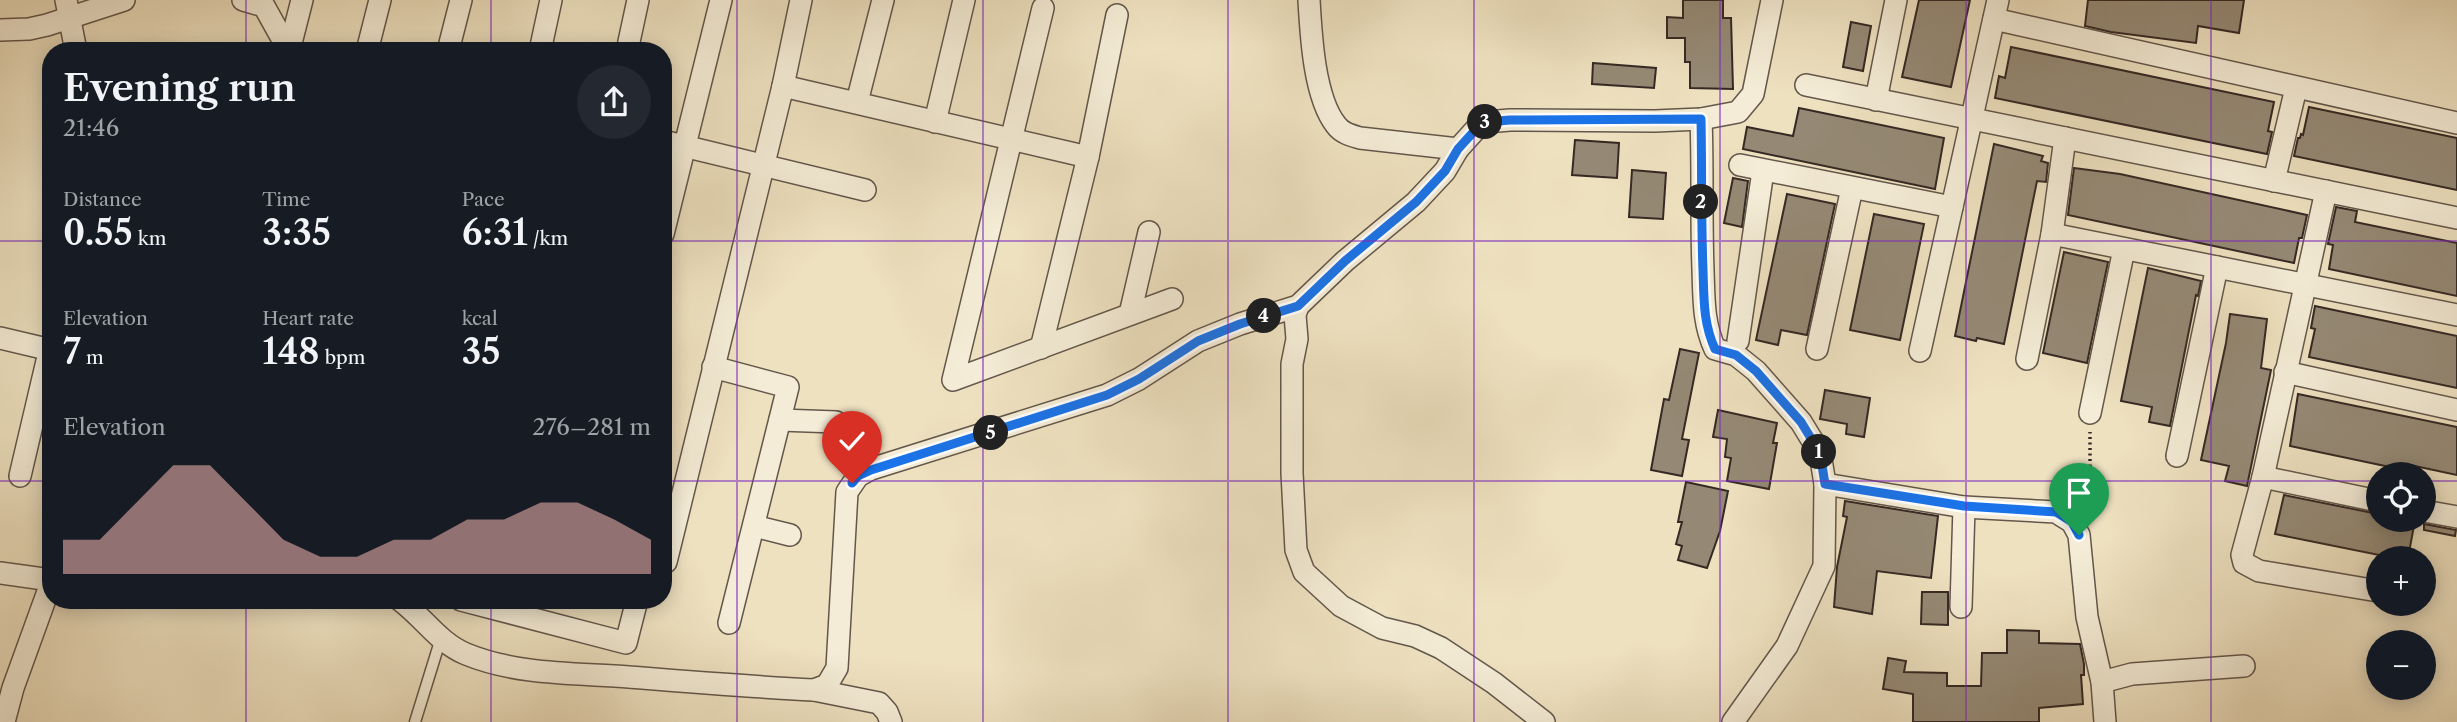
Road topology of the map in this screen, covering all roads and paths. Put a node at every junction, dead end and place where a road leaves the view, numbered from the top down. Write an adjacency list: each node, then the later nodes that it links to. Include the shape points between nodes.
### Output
1 (124, 0): 16 (street)
2 (243, 0): 21 (street, via 264,6)
3 (302, 0): 22 (street)
4 (380, 0): 23 (street)
5 (461, 0): 24 (street)
6 (551, 0): 25 (street)
7 (638, 0): 26 (street)
8 (721, 0): 38 (street)
9 (801, 0): 28 (street)
10 (883, 0): 31 (street)
11 (964, 0): 34 (street)
12 (1309, 0): 39 (street, via 1319,84 1336,125 1360,138)
13 (1772, 0): 32 (street, via 1753,94 1738,112)
14 (1896, 0): 30 (street)
15 (1043, 8): 37 (street)
16 (67, 9): 19 (street, via 29,29); 20 (street)
17 (1996, 10): 29 (street); 33 (street)
18 (1117, 15): 40 (street)
19 (0, 30)
20 (74, 42)
21 (284, 42)
22 (291, 42)
23 (369, 42)
24 (450, 42)
25 (542, 42)
26 (629, 42)
27 (1806, 85): 30 (street)
28 (783, 86): 31 (street); 41 (street)
29 (2296, 88): 35 (street); 44 (street)
30 (1877, 100): 33 (street)
31 (857, 102): 34 (street)
32 (1701, 119): 39 (street, via 1494,121 1477,128); 76 (street, via 1708,333 1715,349 1736,355 1756,371 1801,422 1820,453)
33 (1971, 119): 36 (street); 48 (street)
34 (935, 122): 37 (street)
35 (2457, 123)
36 (2065, 138): 44 (street); 51 (street)
37 (1010, 139): 40 (street); 62 (street, via 953,380)
38 (673, 144): 41 (street)
39 (1458, 149): 56 (street, via 1416,202)
40 (1088, 157): 62 (street)
41 (762, 165): 46 (street); 66 (street)
42 (1740, 165): 43 (street)
43 (1763, 171): 45 (street); 60 (street)
44 (2274, 181): 47 (street)
45 (1853, 188): 48 (street); 63 (street)
46 (866, 190)
47 (2326, 191): 49 (street); 54 (street)
48 (1952, 207): 64 (street)
49 (2457, 218)
50 (1149, 232): 57 (street)
51 (2052, 234): 52 (street); 65 (street)
52 (2124, 249): 53 (street); 70 (street)
53 (2217, 267): 54 (street); 73 (street)
54 (2304, 285): 58 (street); 67 (street)
55 (1172, 299): 57 (street)
56 (1298, 306): 97 (street, via 1198,341 1107,395 858,476 845,504 836,668 827,685); 101 (street, via 1292,364 1292,494 1296,550 1304,572 1341,606 1382,628 1441,648)
57 (1130, 314): 62 (street)
58 (2457, 316)
59 (0, 338): 61 (street)
60 (1738, 341)
61 (42, 346)
62 (1041, 348)
63 (1817, 349)
64 (1920, 351)
65 (2027, 359)
66 (713, 367): 71 (street, via 788,387); 77 (street)
67 (2285, 372): 69 (street); 75 (street)
68 (42, 381): 74 (street)
69 (2457, 410)
70 (2090, 413): 82 (path, via 2090,467)
71 (780, 419): 72 (street); 83 (street)
72 (836, 422)
73 (2177, 456)
74 (20, 475)
75 (2263, 477): 78 (street); 87 (street, via 2242,555 2244,563 2259,571)
76 (1825, 484): 79 (street); 102 (street, via 1824,566 1787,646)
77 (672, 498)
78 (2366, 498)
79 (1964, 506): 82 (street, via 2056,512); 89 (street)
80 (2436, 513): 81 (street)
81 (2457, 517)
82 (2072, 522): 96 (street, via 2079,535 2087,617)
83 (754, 526): 84 (street); 93 (street)
84 (790, 535)
85 (0, 573): 86 (street)
86 (42, 580)
87 (2366, 589)
88 (42, 606): 98 (street)
89 (1961, 607)
90 (410, 609): 94 (street)
91 (496, 609): 92 (street, via 626,643)
92 (635, 609)
93 (729, 623)
94 (441, 638): 97 (street, via 466,654 521,668); 99 (lane)
95 (2244, 666): 96 (street, via 2132,674)
96 (2102, 682): 103 (street)
97 (814, 690): 100 (street, via 878,703)
98 (4, 722)
99 (415, 722)
100 (891, 722)
101 (1544, 722)
102 (1732, 722)
103 (2105, 722)

